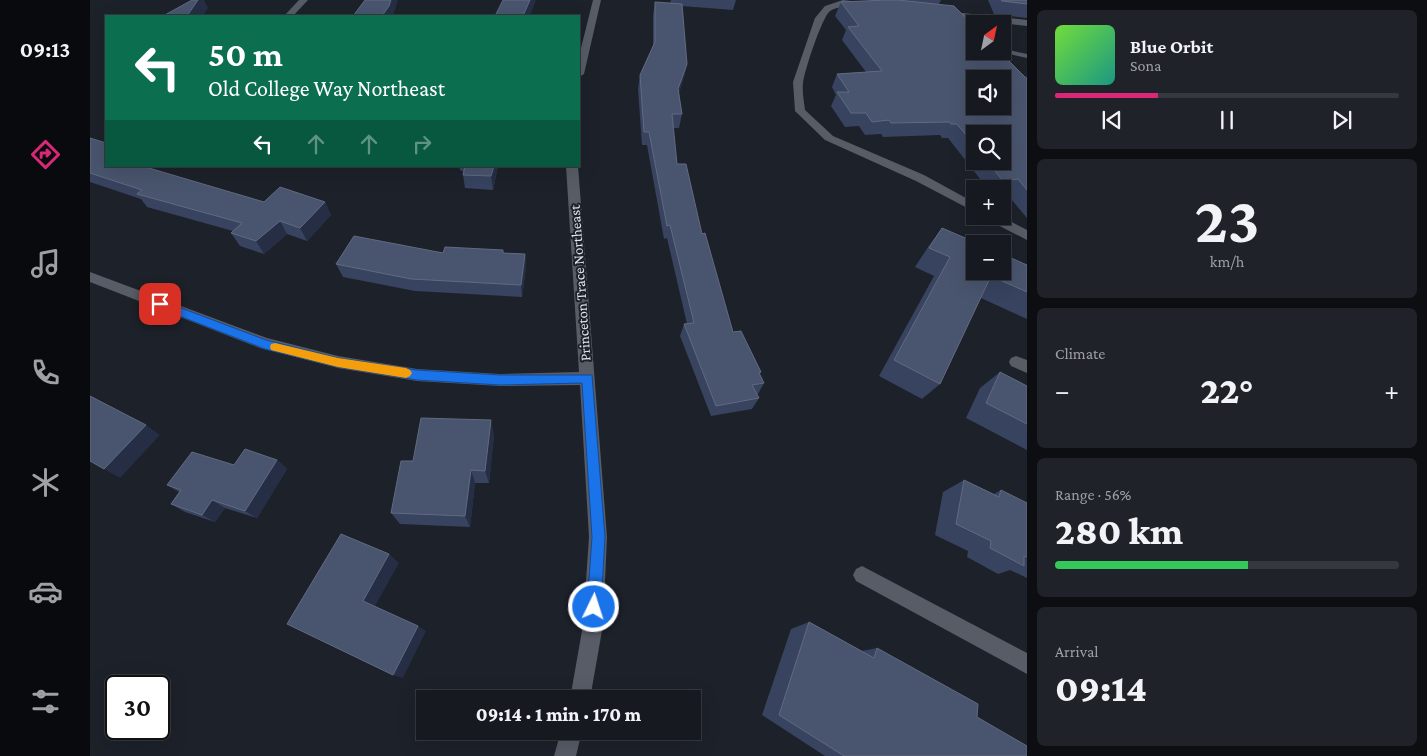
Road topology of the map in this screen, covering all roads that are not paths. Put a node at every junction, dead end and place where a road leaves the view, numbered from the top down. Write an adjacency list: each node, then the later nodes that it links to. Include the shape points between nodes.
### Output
1 (304, 0): 5 (street)
2 (597, 0): 11 (street)
3 (872, 6): 13 (street, via 843,3 828,8 819,18 798,82 800,111 829,138 920,178)
4 (932, 12): 6 (street)
5 (289, 15)
6 (966, 18)
7 (1011, 21): 8 (street)
8 (1027, 22)
9 (1011, 53): 10 (lane)
10 (1027, 56)
11 (580, 70)
12 (572, 167): 17 (street, Princeton Trace Northeast)
13 (966, 203)
14 (1007, 225): 15 (street)
15 (1027, 236)
16 (90, 277): 17 (street, via 265,344 338,362 417,375 491,379)
17 (588, 378): 20 (street, Princeton Trace Northeast, via 598,537 593,625)
18 (862, 575): 19 (street)
19 (1027, 664)
20 (582, 690)
21 (569, 740): 22 (street)
22 (565, 756)

